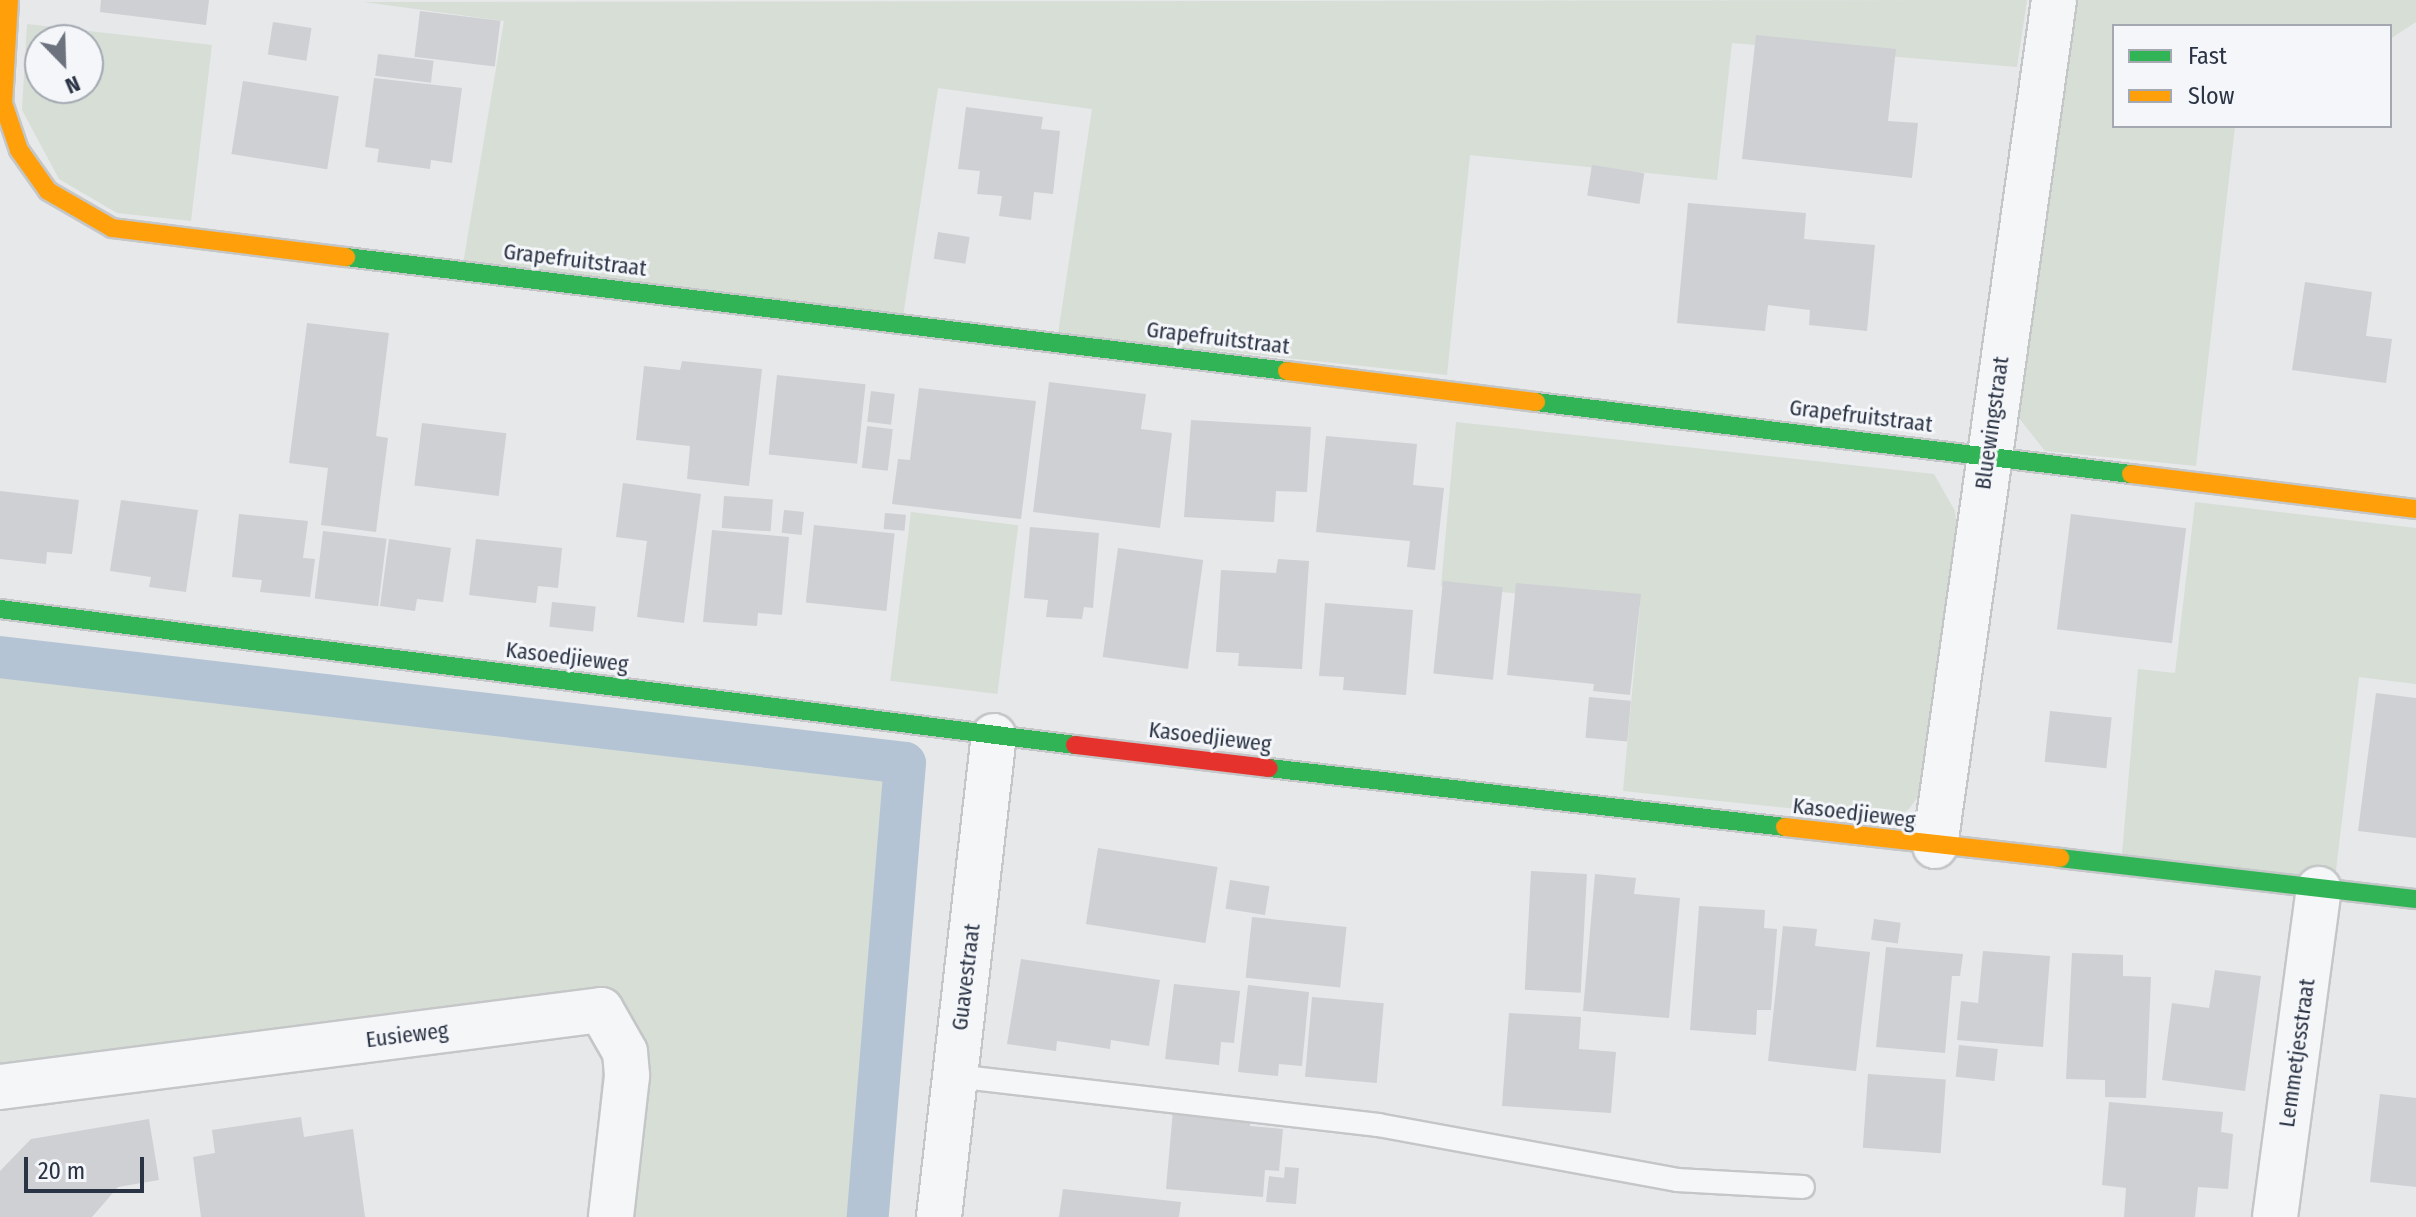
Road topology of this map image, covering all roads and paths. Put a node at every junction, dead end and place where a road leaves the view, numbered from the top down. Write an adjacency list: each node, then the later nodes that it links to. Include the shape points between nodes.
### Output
1 (9, 0): 3 (street, Grapefruitstraat, via 3,103 19,150 68,206 112,228)
2 (2054, 0): 3 (street, Bluewingstraat)
3 (1987, 455): 4 (street, Grapefruitstraat); 7 (street, Bluewingstraat)
4 (2416, 509)
5 (0, 609): 6 (street, Kasoedjieweg)
6 (994, 736): 7 (street, Kasoedjieweg); 10 (street, Guavestraat)
7 (1935, 846): 8 (street, Kasoedjieweg)
8 (2319, 889): 9 (street, Kasoedjieweg); 15 (street, Lemmetjesstraat)
9 (2416, 899)
10 (955, 1076): 12 (lane, via 1378,1125 1677,1180); 14 (street, Guavestraat)
11 (0, 1087): 13 (street, Eusieweg, via 601,1010 625,1052 627,1076)
12 (1803, 1187)
13 (611, 1217)
14 (939, 1217)
15 (2275, 1217)

